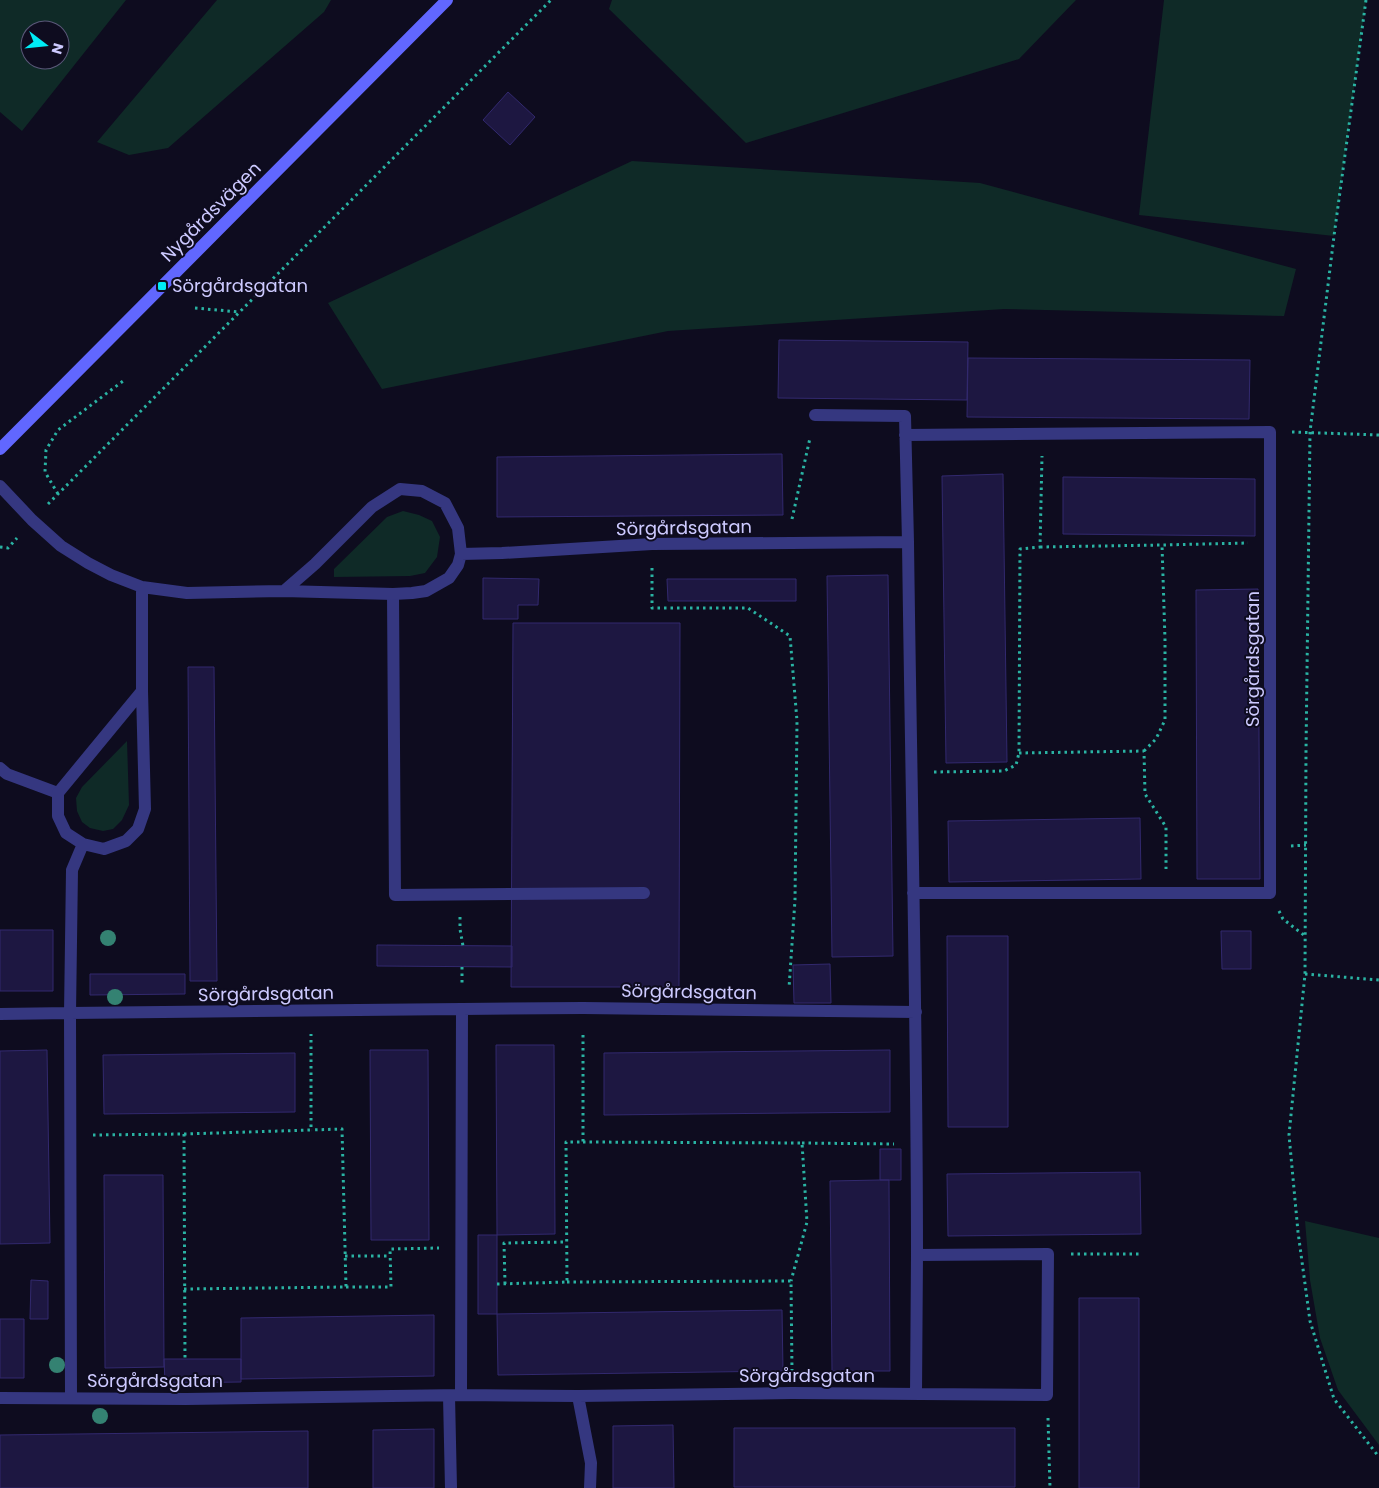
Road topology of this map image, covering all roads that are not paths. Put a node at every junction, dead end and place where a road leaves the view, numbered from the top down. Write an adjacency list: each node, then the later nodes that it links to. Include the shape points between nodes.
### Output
1 (447, 0): 4 (street, Nygårdsvägen)
2 (815, 415): 3 (street, via 905,416)
3 (906, 435): 6 (street); 16 (street, Sörgårdsgatan, via 1270,432 1270,893)
4 (0, 449)
5 (0, 486): 8 (street, via 62,546 88,563)
6 (908, 542): 7 (street, Sörgårdsgatan, via 652,544); 16 (street)
7 (461, 554): 9 (street, via 458,528 445,504 422,491 400,489 372,507); 10 (street, via 458,565 438,585 412,593)
8 (142, 587): 9 (street, via 187,592); 11 (street)
9 (284, 591): 10 (street)
10 (393, 594): 15 (street, via 395,895)
11 (142, 691): 13 (street); 14 (street, via 145,809 138,829 126,841 104,849)
12 (0, 768): 13 (street, via 7,774)
13 (58, 793): 14 (street, via 58,816 66,833)
14 (83, 844): 19 (street, Sörgårdsgatan, via 72,870)
15 (644, 893)
16 (913, 893): 18 (street)
17 (462, 1009): 18 (street, Sörgårdsgatan); 19 (street, Sörgårdsgatan); 23 (street, via 462,1248)
18 (916, 1012): 21 (street)
19 (70, 1013): 20 (street, Sörgårdsgatan); 26 (street, Sörgårdsgatan)
20 (0, 1014)
21 (917, 1255): 22 (street); 22 (street, Sörgårdsgatan, via 1048,1254 1047,1395)
22 (916, 1394): 24 (street, Sörgårdsgatan)
23 (455, 1395): 24 (street, Sörgårdsgatan); 26 (street, Sörgårdsgatan); 27 (street)
24 (578, 1396): 28 (street, via 591,1463)
25 (0, 1398): 26 (street, Sörgårdsgatan)
26 (71, 1398)
27 (451, 1488)
28 (590, 1488)

